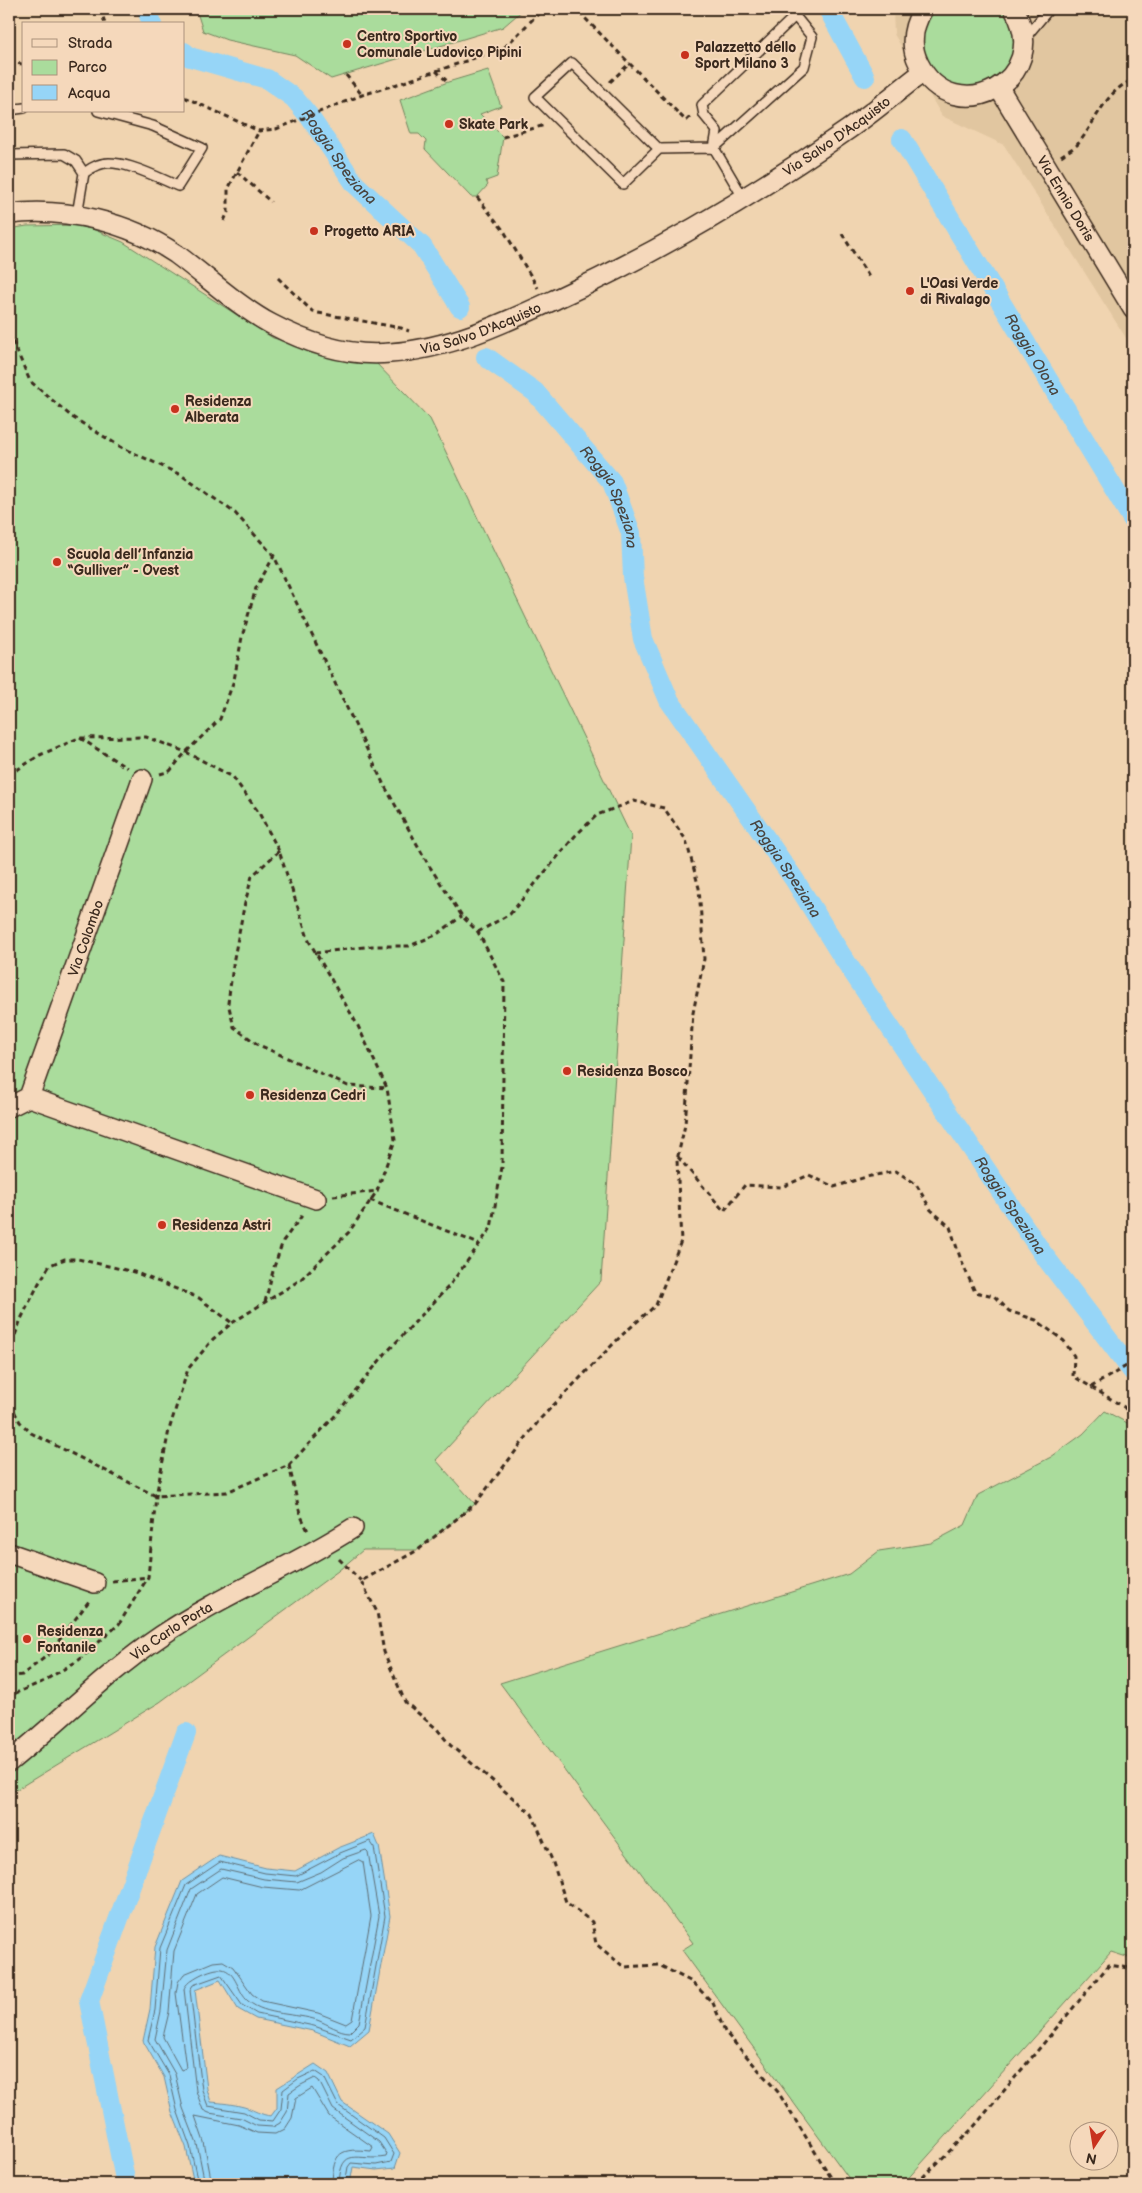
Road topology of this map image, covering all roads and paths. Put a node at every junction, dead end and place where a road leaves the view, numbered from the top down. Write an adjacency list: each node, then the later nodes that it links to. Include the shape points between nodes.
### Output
1 (101, 9): 7 (path)
2 (923, 9): 13 (street, via 915,24 913,40 915,56)
3 (1014, 9): 8 (street, via 1021,21)
4 (1049, 9): 8 (lane)
5 (554, 10): 10 (path, via 578,11); 12 (path, via 540,12 504,48)
6 (794, 12): 21 (lane); 28 (lane, via 812,37 804,67)
7 (105, 22)
8 (1024, 38): 17 (street, via 1018,67)
9 (9, 62): 11 (path)
10 (630, 63): 18 (path); 21 (path, via 686,121)
11 (22, 64)
12 (436, 72): 16 (path); 19 (path)
13 (923, 72): 17 (street, via 933,84 948,93 965,97 982,95); 35 (street, Via Salvo D'Acquisto, via 852,127)
14 (346, 75): 19 (path)
15 (1133, 80): 31 (path, via 1122,84 1108,98 1077,146)
16 (448, 82)
17 (998, 88): 31 (street, Via Ennio Doris)
18 (600, 92): 25 (lane, via 572,63 536,97); 29 (lane)
19 (362, 95): 26 (path, via 276,129)
20 (185, 97): 26 (path)
21 (702, 105): 28 (lane, via 704,114 717,131)
22 (22, 108): 23 (lane)
23 (9, 110)
24 (102, 112): 33 (lane, via 152,126 202,148 178,186 116,163 99,164)
25 (559, 121): 27 (path); 29 (lane, via 623,184)
26 (258, 131): 32 (path)
27 (503, 137)
28 (714, 148): 29 (lane); 35 (lane)
29 (659, 149)
30 (9, 154): 33 (lane, via 64,154 76,161)
31 (1046, 165): 44 (street, Via Ennio Doris)
32 (237, 172): 36 (path); 39 (path, via 228,189 228,212)
33 (84, 173): 38 (lane)
34 (477, 197): 43 (path, via 504,231)
35 (744, 199): 43 (street, Via Salvo D'Acquisto, via 650,253)
36 (271, 202)
37 (9, 214): 38 (street, Via Salvo D'Acquisto)
38 (77, 215): 43 (street, Via Salvo D'Acquisto, via 135,232 174,253 270,324 320,345 387,354 433,348 482,332)
39 (224, 222)
40 (842, 234): 41 (path)
41 (869, 277)
42 (278, 278): 46 (path, via 313,312 400,328)
43 (548, 303)
44 (1133, 309)
45 (9, 333): 47 (path, via 30,381 65,411 121,447 189,480 235,513)
46 (414, 334)
47 (274, 556): 48 (path, via 256,588 234,680 220,719); 51 (path, via 383,783 428,864)
48 (186, 752)
49 (142, 778): 55 (street, Via Colombo)
50 (279, 851): 54 (path, via 252,876 244,907 228,1003 234,1027 257,1044 348,1086)
51 (462, 916): 52 (path); 53 (path, via 436,935 409,946 372,946)
52 (478, 932): 57 (path, via 510,914 575,836 597,815 634,801 664,808 686,840 699,888 704,959 693,1014 685,1124); 61 (path, via 504,982 502,1167 491,1228)
53 (315, 953)
54 (387, 1088)
55 (29, 1097): 56 (street); 59 (street)
56 (9, 1107)
57 (677, 1160): 66 (path, via 678,1156 724,1211 745,1185 782,1186 809,1175 834,1187 896,1171 916,1184 931,1210 950,1227 976,1292 994,1296 1009,1311 1036,1320 1064,1341 1074,1356 1073,1376); 74 (path, via 681,1242 656,1306 622,1335 541,1418 475,1504 418,1550)
58 (377, 1191): 59 (path)
59 (316, 1199): 62 (path, via 283,1241)
60 (370, 1200): 61 (path)
61 (480, 1244): 69 (path, via 450,1285)
62 (265, 1302)
63 (232, 1323): 64 (path, via 199,1298 134,1272 78,1258 65,1259 50,1265 39,1283)
64 (9, 1352)
65 (1133, 1362): 66 (path)
66 (1091, 1387): 68 (path, via 1124,1407)
67 (9, 1402): 69 (path, via 20,1422 31,1433 156,1496 227,1492)
68 (1133, 1418)
69 (289, 1465): 71 (path, via 300,1514)
70 (352, 1528): 71 (street, Via Carlo Porta)
71 (321, 1548): 74 (path); 79 (street, Via Carlo Porta, via 161,1636 107,1676)
72 (9, 1552): 75 (street)
73 (148, 1577): 75 (path)
74 (361, 1582): 83 (path, via 377,1612 384,1652 405,1702 532,1814 566,1902 592,1922 596,1944 624,1967 659,1965 692,1982 713,2003 725,2032 778,2092)
75 (95, 1583): 76 (path, via 88,1603 48,1655 22,1675)
76 (9, 1677)
77 (9, 1687): 78 (path)
78 (16, 1692)
79 (9, 1762)
80 (1133, 1963): 81 (path)
81 (1129, 1968): 82 (path); 84 (path, via 1109,1965 972,2129)
82 (1133, 1974)
83 (836, 2184)
84 (916, 2184)

